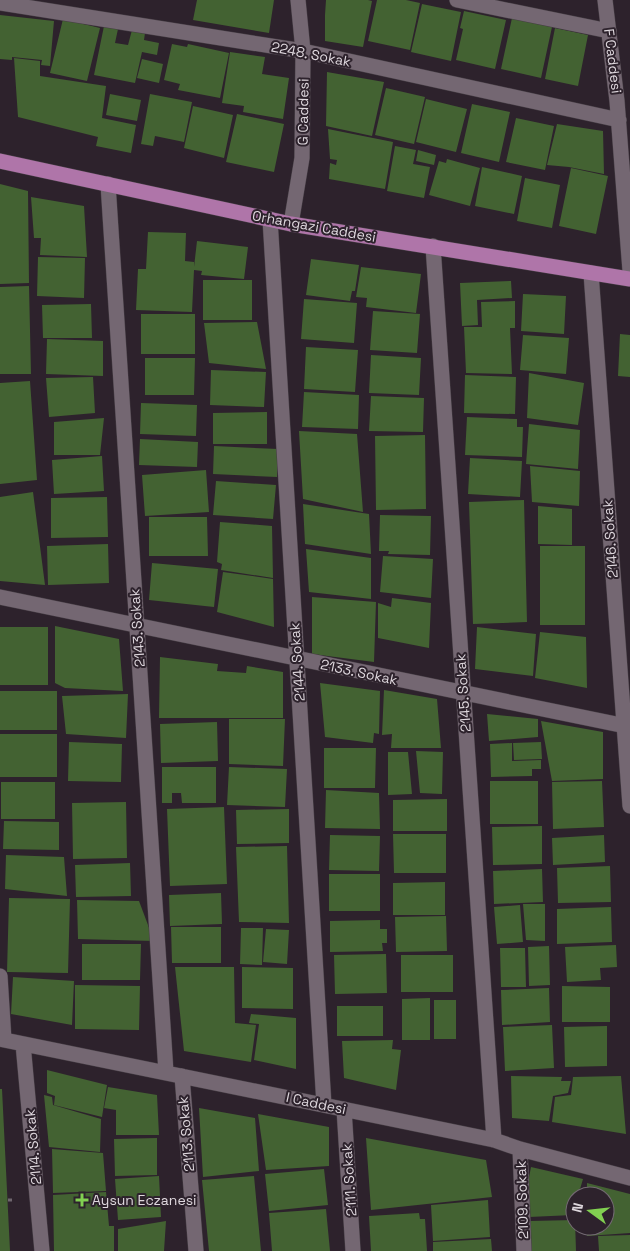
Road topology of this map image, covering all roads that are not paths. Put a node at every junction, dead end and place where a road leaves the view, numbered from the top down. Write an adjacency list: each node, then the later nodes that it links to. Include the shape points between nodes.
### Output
1 (298, 0): 6 (street, G Caddesi)
2 (457, 0): 5 (street)
3 (605, 0): 5 (street, F Caddesi)
4 (0, 2): 6 (street, 2248. Sokak)
5 (609, 31): 7 (street, F Caddesi)
6 (303, 51): 8 (street, 2248. Sokak); 12 (street, G Caddesi, via 302,158)
7 (624, 102): 8 (street, F Caddesi)
8 (619, 120): 14 (street, F Caddesi)
9 (0, 161): 10 (main road, Orhangazi Caddesi)
10 (108, 184): 11 (main road, Orhangazi Caddesi); 18 (street, 2143. Sokak)
11 (270, 219): 12 (main road, Orhangazi Caddesi); 19 (street, 2144. Sokak)
12 (291, 224): 13 (main road, Orhangazi Caddesi)
13 (433, 246): 15 (main road, Orhangazi Caddesi); 20 (street, 2145. Sokak)
14 (630, 271)
15 (591, 273): 16 (main road, Orhangazi Caddesi); 21 (street, 2146. Sokak)
16 (630, 279)
17 (0, 597): 18 (street, 2133. Sokak)
18 (137, 625): 19 (street, 2133. Sokak); 26 (street, 2143. Sokak)
19 (297, 659): 20 (street, 2133. Sokak); 28 (street, 2144. Sokak)
20 (464, 693): 21 (street, 2133. Sokak); 30 (street, 2145. Sokak)
21 (627, 726): 22 (street, 2146. Sokak)
22 (630, 806)
23 (0, 976): 24 (street)
24 (2, 1039): 25 (street, I Caddesi)
25 (23, 1044): 26 (street, I Caddesi); 33 (street, 2114. Sokak)
26 (166, 1072): 27 (street, I Caddesi)
27 (182, 1076): 28 (street, I Caddesi); 34 (street, 2113. Sokak)
28 (324, 1105): 29 (street, I Caddesi)
29 (344, 1109): 30 (street, I Caddesi); 35 (street, 2111. Sokak)
30 (494, 1140): 31 (street, I Caddesi)
31 (520, 1149): 32 (street, I Caddesi); 36 (street, 2109. Sokak)
32 (630, 1178)
33 (42, 1251)
34 (196, 1251)
35 (353, 1251)
36 (524, 1251)

